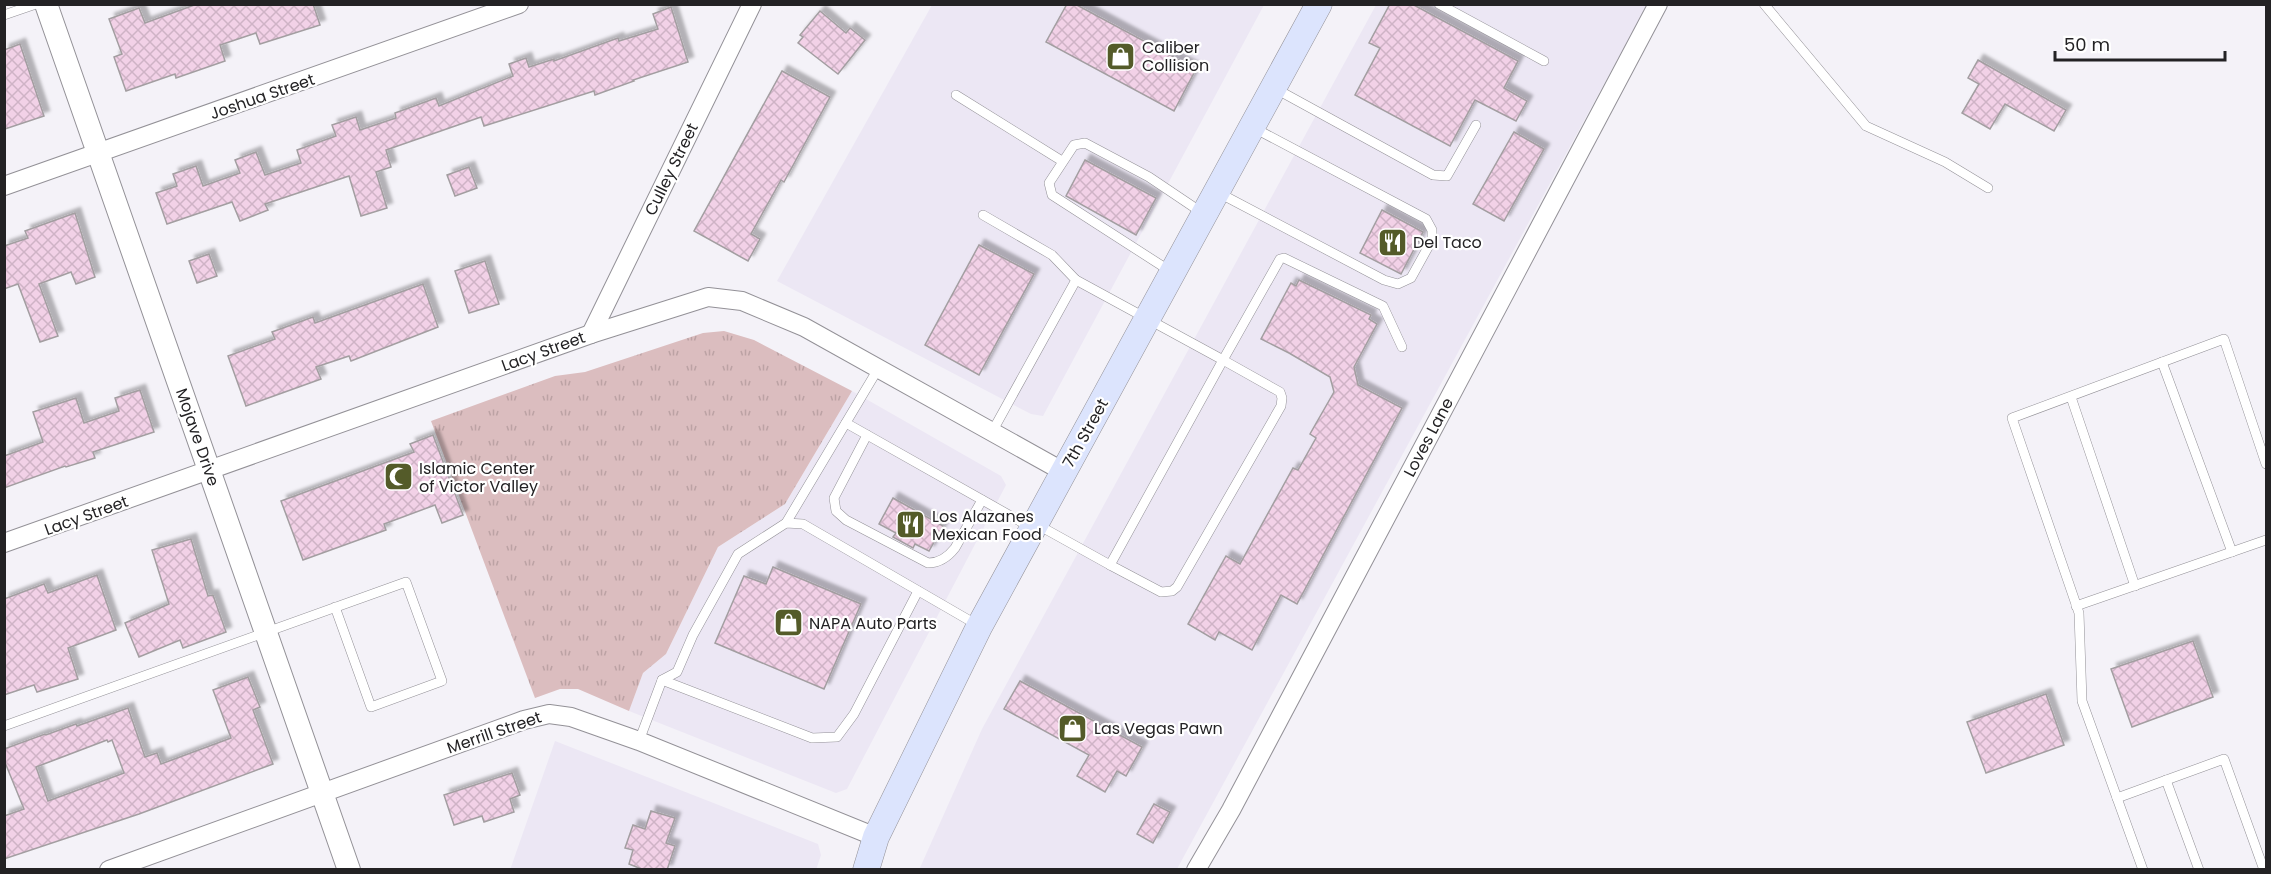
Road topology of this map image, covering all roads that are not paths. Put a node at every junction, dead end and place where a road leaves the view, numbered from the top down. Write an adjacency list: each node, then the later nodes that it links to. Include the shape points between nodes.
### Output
1 (36, 4): 9 (lane)
2 (46, 4): 15 (street, Mojave Drive)
3 (519, 4): 15 (street, Joshua Street)
4 (752, 4): 25 (street, Culley Street)
5 (1319, 4): 11 (main road, 7th Street)
6 (1439, 4): 10 (lane)
7 (1658, 4): 61 (street, Loves Lane)
8 (1764, 4): 18 (lane, via 1866,126 1945,162)
9 (4, 15)
10 (1544, 60)
11 (1274, 87): 13 (lane, via 1433,175 1446,176); 14 (main road, 7th Street)
12 (956, 95): 16 (lane)
13 (1476, 125)
14 (1252, 127): 19 (main road, 7th Street); 19 (lane, via 1426,219 1432,230 1427,250 1411,278 1398,284)
15 (99, 153): 17 (street, Joshua Street); 35 (street, Mojave Drive)
16 (1062, 160): 20 (lane, via 1074,144 1085,143 1149,177); 22 (lane, via 1048,183 1052,195)
17 (4, 186)
18 (1988, 188)
19 (1217, 191): 20 (main road, 7th Street)
20 (1205, 214): 22 (main road, 7th Street)
21 (983, 215): 23 (lane, via 1052,255)
22 (1172, 273): 24 (main road, 7th Street)
23 (1076, 280): 24 (lane); 32 (lane)
24 (1147, 319): 27 (lane); 36 (main road, 7th Street)
25 (591, 334): 29 (street, Lacy Street, via 708,297 742,301 804,327); 35 (street, Lacy Street)
26 (1402, 347): 27 (lane, via 1383,306 1284,258 1276,264)
27 (1223, 360): 43 (lane); 43 (lane, via 1280,392 1281,406 1178,587 1161,592)
28 (2162, 363): 30 (lane); 34 (lane, via 2224,339); 42 (lane)
29 (878, 369): 31 (lane); 32 (street, Lacy Street)
30 (2071, 397): 44 (lane); 46 (lane, via 2012,418)
31 (846, 423): 33 (lane); 38 (lane)
32 (992, 432): 36 (street, Lacy Street)
33 (867, 435): 37 (lane); 37 (lane, via 834,498 836,511 846,520 928,563 935,563 950,555)
34 (2266, 464)
35 (210, 471): 41 (street, Lacy Street); 49 (street, Mojave Drive)
36 (1064, 472): 39 (main road, 7th Street)
37 (982, 500): 39 (lane)
38 (786, 523): 45 (lane, via 803,524); 50 (lane, via 738,554 676,672)
39 (1034, 526): 43 (lane); 48 (main road, 7th Street)
40 (2266, 540): 42 (lane)
41 (4, 543)
42 (2232, 552): 44 (lane)
43 (1110, 564)
44 (2135, 586): 46 (lane)
45 (918, 591): 48 (lane); 50 (lane, via 854,714 837,737 812,738)
46 (2076, 606): 55 (lane, via 2082,701)
47 (335, 607): 47 (lane, via 370,707 442,681 406,582); 49 (lane)
48 (979, 627): 56 (main road, 7th Street)
49 (266, 632): 51 (lane); 54 (street, Mojave Drive)
50 (663, 680): 52 (lane)
51 (4, 726)
52 (639, 741): 54 (street, Merrill Street, via 571,717 549,714); 56 (street, Merrill Street)
53 (2166, 780): 55 (lane); 62 (lane); 63 (lane, via 2224,759)
54 (322, 793): 58 (street, Merrill Street); 59 (street, Mojave Drive)
55 (2117, 798): 57 (lane)
56 (876, 837): 60 (main road, 7th Street)
57 (2142, 869)
58 (109, 870)
59 (349, 870)
60 (866, 870)
61 (1196, 870)
62 (2199, 870)
63 (2264, 870)

